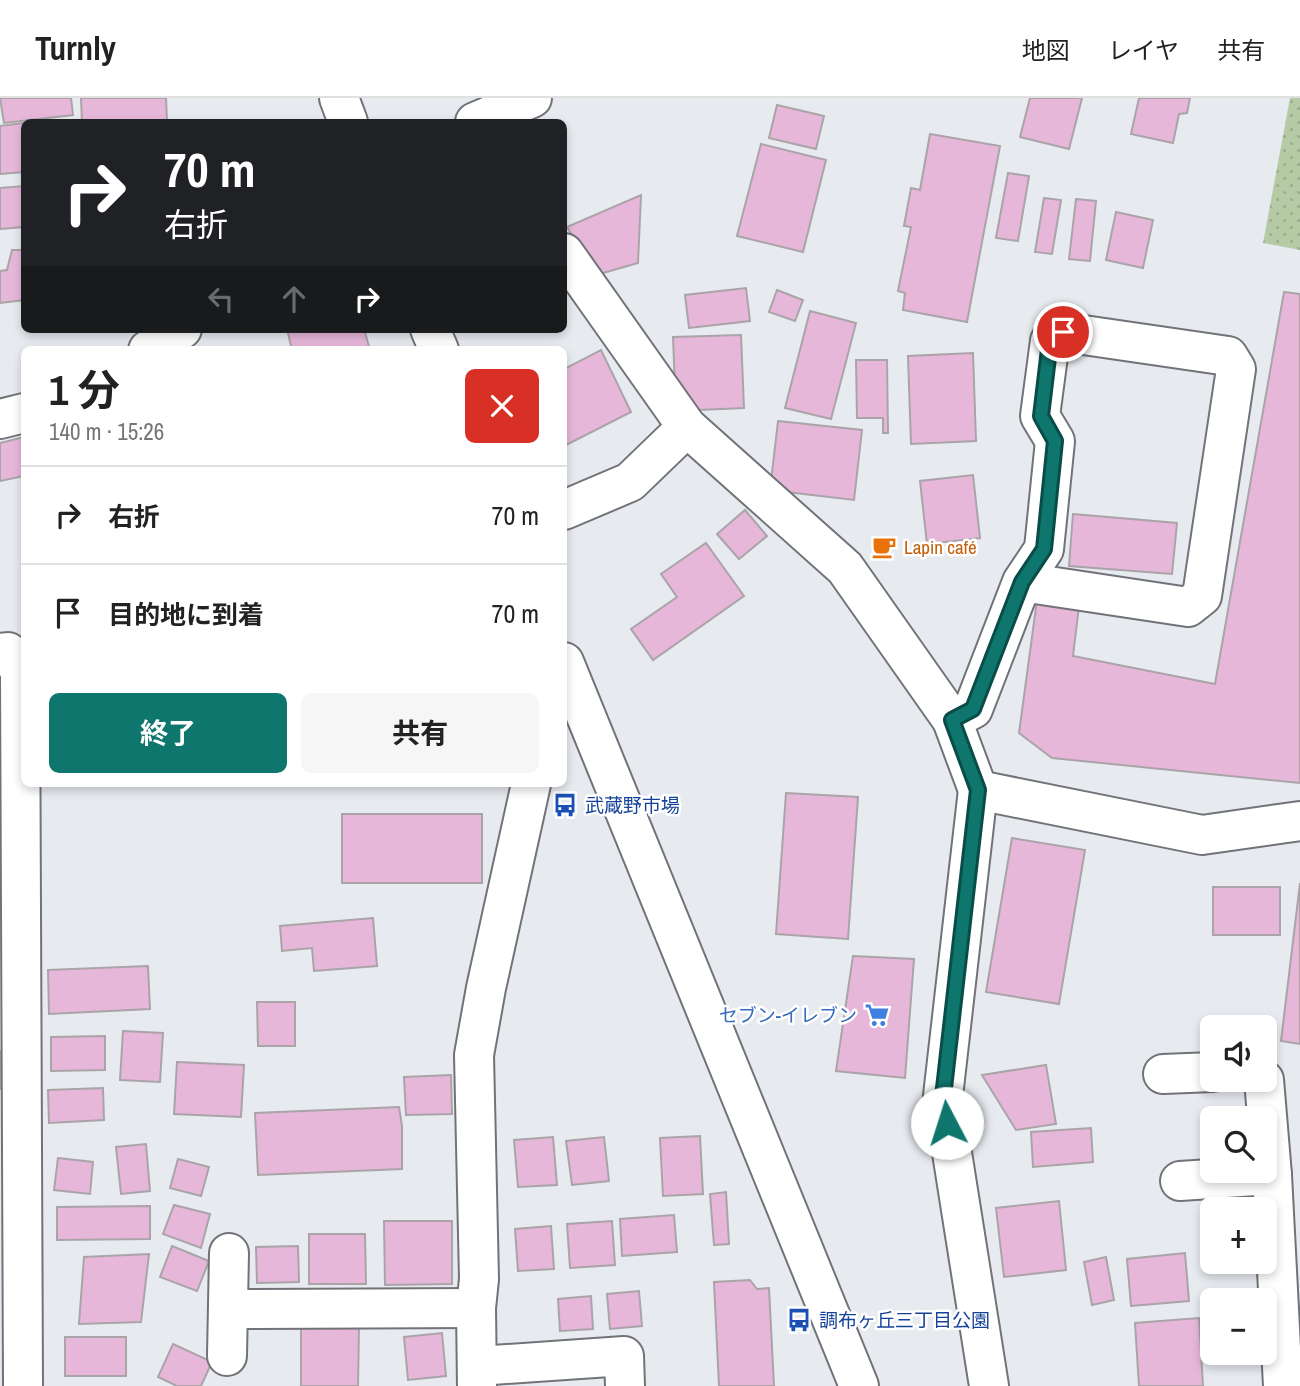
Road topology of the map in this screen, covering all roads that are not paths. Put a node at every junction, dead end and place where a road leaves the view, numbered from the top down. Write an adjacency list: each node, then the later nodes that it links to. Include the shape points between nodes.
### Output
1 (339, 98): 3 (street)
2 (532, 98): 4 (street)
3 (347, 119)
4 (482, 119)
5 (567, 257): 10 (street)
6 (176, 333): 7 (street)
7 (154, 346)
8 (21, 414): 9 (street)
9 (0, 419)
10 (687, 427): 11 (street, via 629,482); 15 (street, via 845,568)
11 (567, 509)
12 (1022, 582): 12 (street, via 1044,549 1055,441 1041,416 1050,341 1063,332 1228,356 1237,369 1202,596 1188,607); 15 (street, via 973,709)
13 (0, 653): 29 (street, via 8,652 20,671)
14 (567, 669): 31 (street)
15 (952, 720): 17 (street)
16 (530, 787): 25 (street, via 474,1055)
17 (978, 790): 18 (street, via 1202,835); 32 (street, via 943,1097)
18 (1300, 821)
19 (1200, 1073): 20 (street)
20 (1163, 1074)
21 (1200, 1180): 22 (street)
22 (1180, 1181)
23 (1272, 1183): 33 (street)
24 (229, 1253): 26 (street)
25 (476, 1308): 26 (street); 28 (street)
26 (228, 1309): 27 (street)
27 (227, 1356)
28 (477, 1376): 30 (street, via 624,1356)
29 (23, 1386)
30 (625, 1386)
31 (859, 1386)
32 (989, 1386)
33 (1283, 1386)

